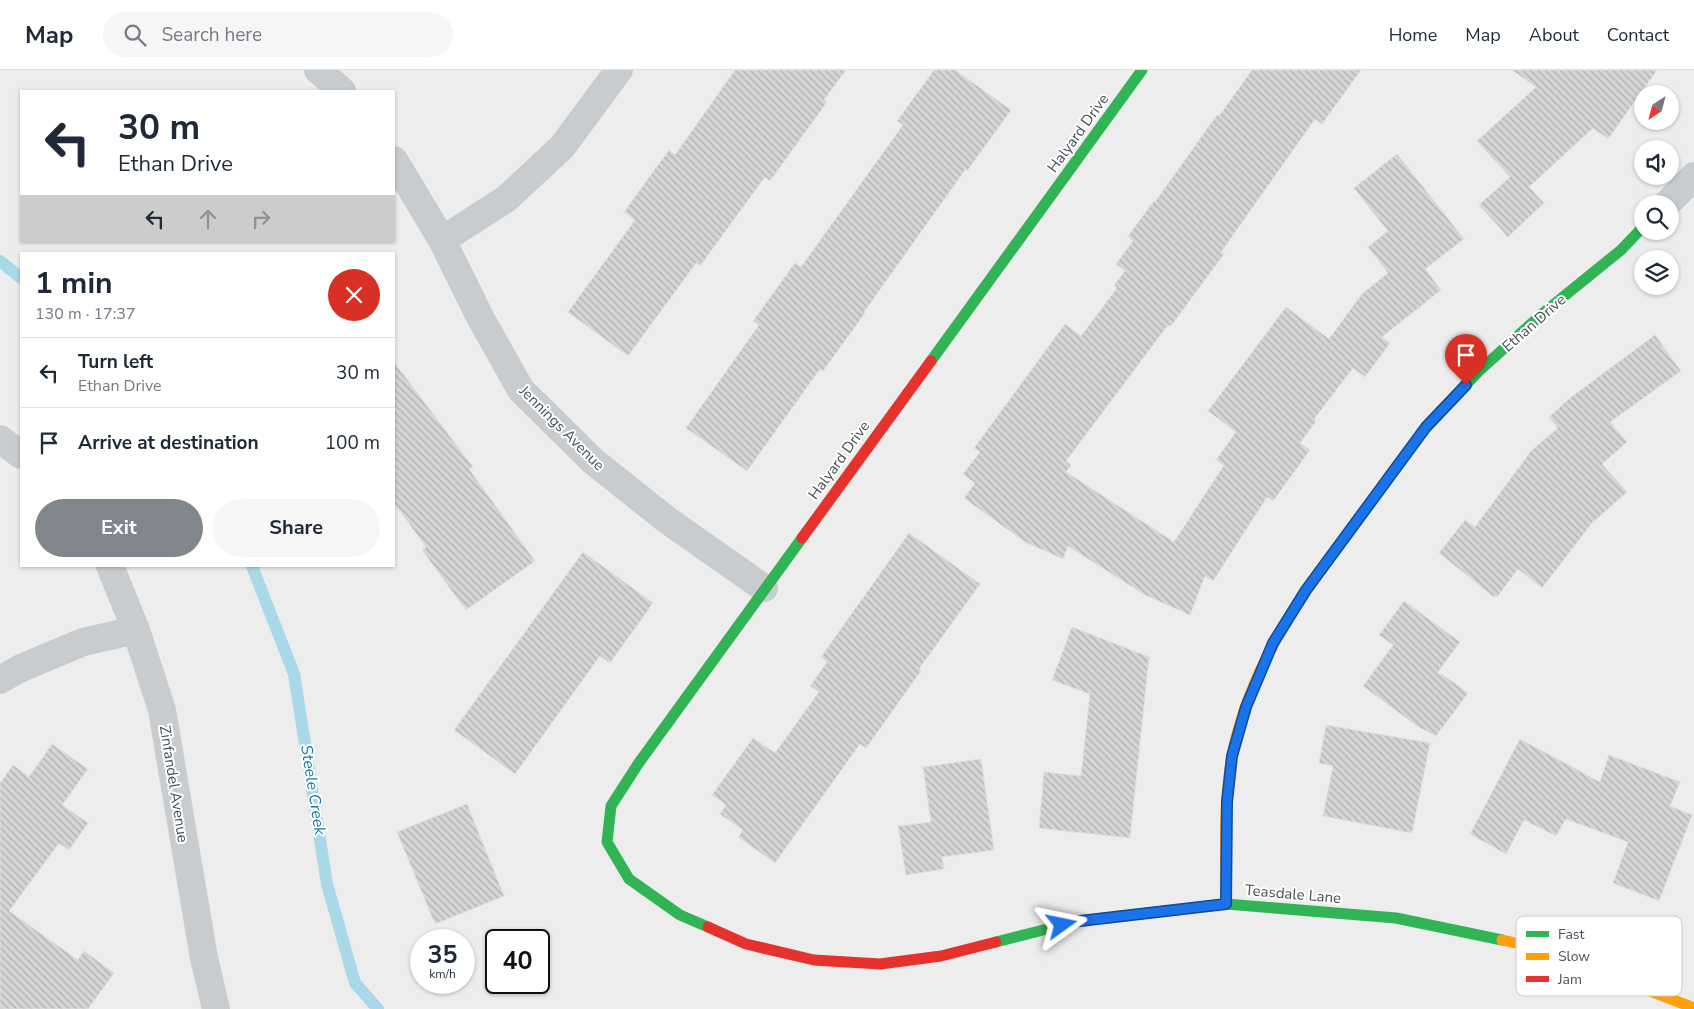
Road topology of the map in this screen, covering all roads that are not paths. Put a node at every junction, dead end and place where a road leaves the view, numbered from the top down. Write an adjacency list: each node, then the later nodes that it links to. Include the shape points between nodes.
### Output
1 (318, 70): 4 (street)
2 (619, 70): 9 (street, via 562,147 506,199)
3 (1142, 70): 13 (street, Halyard Drive)
4 (341, 90)
5 (395, 162): 9 (street, Jennings Avenue)
6 (1694, 176): 7 (street)
7 (1676, 195)
8 (1634, 237): 17 (street, Ethan Drive, via 1479,371 1426,427 1306,590 1273,643 1246,707 1232,756 1227,802)
9 (442, 240): 13 (street, Jennings Avenue, via 521,390 593,461 667,520)
10 (0, 439): 11 (street)
11 (20, 454)
12 (110, 567): 14 (street, Zinfandel Avenue)
13 (764, 588): 16 (street, Halyard Drive, via 611,806 607,842)
14 (136, 630): 15 (street, via 83,642); 21 (street, Zinfandel Avenue, via 162,710 202,949)
15 (0, 680)
16 (629, 879): 17 (street, Teasdale Lane, via 680,914 746,944 814,960 880,964 941,956 1080,921)
17 (1226, 904): 18 (street, Teasdale Lane, via 1396,918)
18 (1516, 943)
19 (1669, 996): 20 (street, Teasdale Lane)
20 (1694, 1008)
21 (216, 1009)

